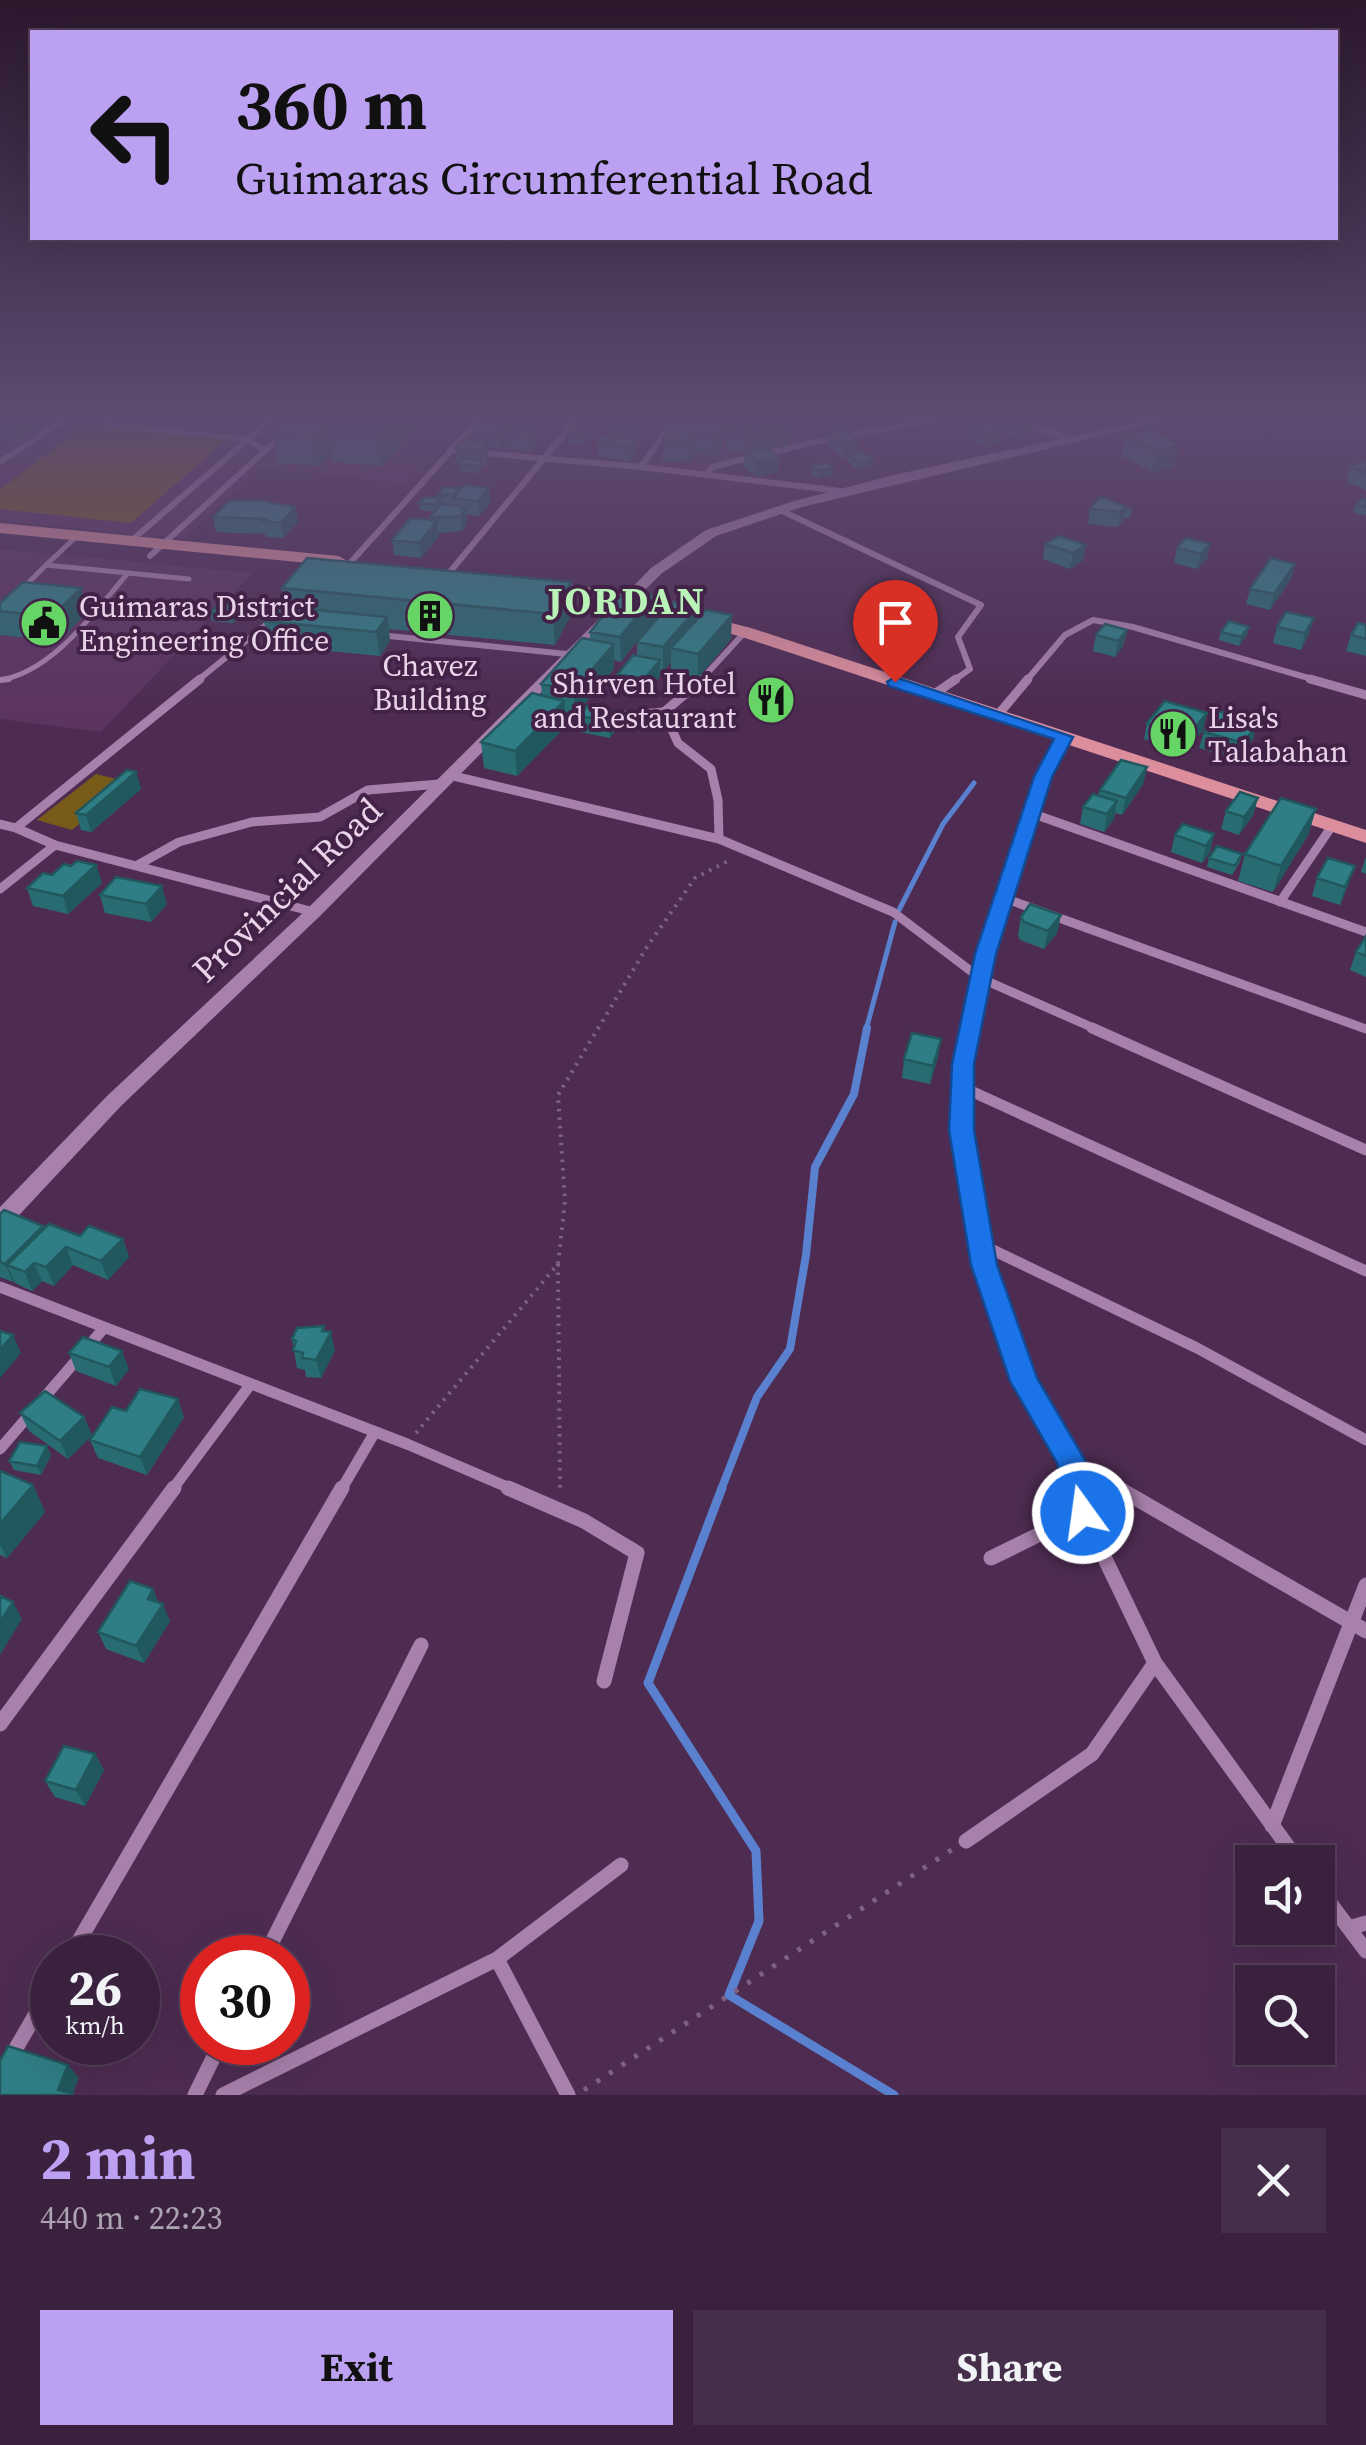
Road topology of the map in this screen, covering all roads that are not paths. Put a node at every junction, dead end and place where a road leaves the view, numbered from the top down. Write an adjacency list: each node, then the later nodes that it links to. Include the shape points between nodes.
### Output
1 (163, 513): 10 (street)
2 (197, 513): 11 (street)
3 (395, 513): 13 (street)
4 (505, 513): 17 (street)
5 (772, 513): 21 (street, Provincial Road, via 711,534)
6 (786, 513): 31 (street, via 980,605 958,638 970,669)
7 (0, 528): 9 (main road)
8 (0, 540): 9 (main road)
9 (71, 541): 10 (main road); 11 (main road); 14 (lane)
10 (130, 541): 11 (main road)
11 (157, 550): 12 (main road)
12 (209, 555): 13 (main road); 13 (main road, via 369,570)
13 (351, 562)
14 (46, 565): 15 (lane); 20 (lane)
15 (128, 574): 18 (lane); 23 (lane)
16 (427, 575): 17 (main road)
17 (459, 577)
18 (189, 579)
19 (526, 587): 21 (main road)
20 (12, 600)
21 (625, 601): 27 (main road, via 671,620); 29 (street, Provincial Road)
22 (80, 606): 23 (lane)
23 (98, 607): 30 (lane, via 42,662)
24 (278, 614): 25 (street)
25 (269, 624): 26 (street); 41 (street)
26 (288, 626)
27 (745, 632): 31 (main road); 33 (street)
28 (363, 633): 29 (street)
29 (578, 656): 37 (street, Provincial Road)
30 (0, 680)
31 (933, 694): 34 (main road)
32 (1366, 696): 34 (street, via 1093,620 1065,635)
33 (664, 712): 35 (street); 43 (street, via 678,744 712,769)
34 (997, 716): 36 (main road)
35 (594, 718)
36 (1064, 737): 38 (street); 40 (main road)
37 (444, 780): 43 (street); 45 (street, via 368,790 320,817 252,822 180,842); 49 (street, Provincial Road)
38 (1031, 813): 47 (street); 48 (street)
39 (0, 824): 41 (street)
40 (1332, 826): 42 (main road); 48 (street)
41 (16, 828): 44 (street)
42 (1366, 837)
43 (719, 839): 51 (street, via 893,912)
44 (55, 846): 45 (street); 46 (street)
45 (136, 866): 49 (street)
46 (0, 889)
47 (1004, 898): 51 (street); 52 (street)
48 (1280, 902): 50 (street)
49 (314, 912): 55 (street, Provincial Road, via 114,1101)
50 (1366, 932)
51 (980, 978): 53 (street); 54 (street)
52 (1366, 1029)
53 (962, 1087): 56 (street); 57 (street)
54 (1366, 1150)
55 (0, 1222)
56 (978, 1243): 62 (street, via 1197,1348); 64 (street, via 1024,1381)
57 (1366, 1271)
58 (0, 1287): 59 (street)
59 (104, 1328): 60 (street); 63 (street)
60 (250, 1384): 61 (street); 73 (street)
61 (375, 1432): 72 (street, via 584,1521 637,1553); 80 (street)
62 (1366, 1440)
63 (0, 1449)
64 (1070, 1460): 65 (street); 68 (street)
65 (1083, 1513): 66 (street); 71 (street)
66 (992, 1558)
67 (1366, 1586): 68 (street)
68 (1351, 1622): 69 (street); 74 (street)
69 (1366, 1631)
70 (421, 1644): 81 (street)
71 (1155, 1664): 74 (street); 75 (street, via 1092,1754)
72 (604, 1681)
73 (0, 1724)
74 (1272, 1826): 76 (street)
75 (966, 1841)
76 (1286, 1845)
77 (622, 1865): 83 (street)
78 (1335, 1904): 79 (street)
79 (1357, 1926): 82 (street)
80 (82, 1935)
81 (276, 1935)
82 (1366, 1951)
83 (497, 1959): 88 (street); 89 (street)
84 (30, 2024): 86 (street)
85 (210, 2065): 87 (street)
86 (0, 2076)
87 (195, 2095)
88 (223, 2095)
89 (568, 2095)

